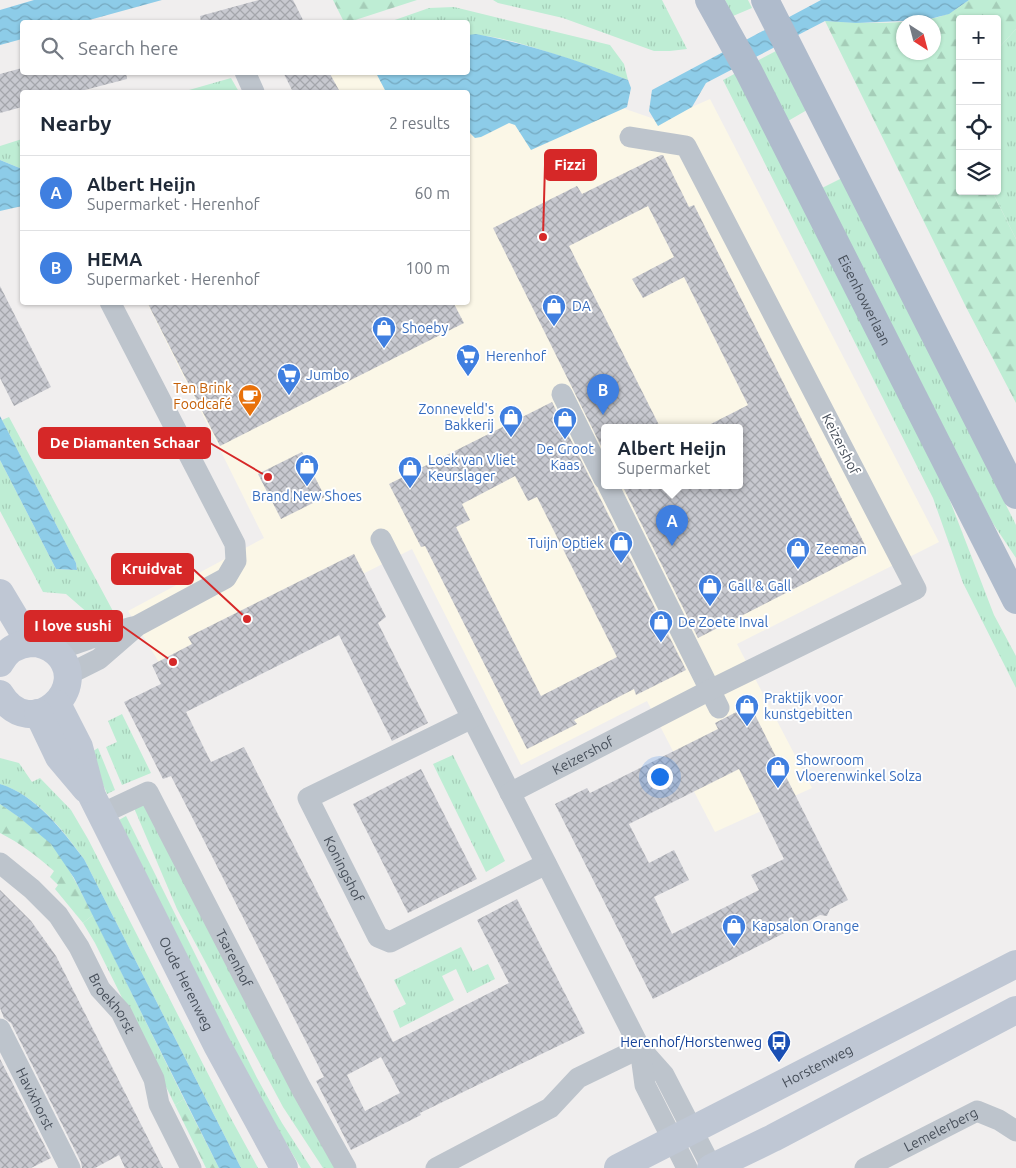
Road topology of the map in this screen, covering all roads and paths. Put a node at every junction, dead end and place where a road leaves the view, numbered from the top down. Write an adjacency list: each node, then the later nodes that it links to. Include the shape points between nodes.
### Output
1 (765, 0): 10 (main road)
2 (714, 9): 13 (main road, Eisenhowerlaan)
3 (246, 75): 4 (street)
4 (253, 90)
5 (630, 137): 17 (street, Keizershof, via 686,146 916,589)
6 (112, 305): 14 (street, via 234,544 236,561 226,578)
7 (562, 394): 8 (street)
8 (601, 473)
9 (610, 489): 17 (street)
10 (1016, 495)
11 (381, 539): 20 (street)
12 (0, 592): 15 (street)
13 (1016, 600)
14 (137, 626): 15 (street, via 89,639); 16 (street, via 99,659)
15 (18, 650): 16 (street, via 63,662)
16 (67, 675): 19 (street, via 64,694)
17 (714, 699): 21 (street, Keizershof)
18 (4, 704): 19 (street, via 21,712)
19 (47, 709): 22 (street, Oude Herenweg, via 79,747)
20 (472, 718): 21 (street); 24 (street, Koningshof, via 308,798 378,936 390,942)
21 (510, 793): 24 (street)
22 (97, 805): 33 (street, Oude Herenweg, via 217,1045); 34 (street, Tsarenhof, via 148,792 301,1088)
23 (0, 863): 32 (street, Broekhorst, via 58,916 79,946 100,989 121,1012 154,1079 159,1104)
24 (546, 864): 28 (street)
25 (1016, 964): 30 (street, Horstenweg)
26 (1016, 1010): 38 (street)
27 (0, 1029): 31 (street, Havixhorst)
28 (640, 1048): 30 (street, via 664,1075); 35 (street, via 578,1078 550,1108)
29 (1016, 1131): 39 (street, Lemelerberg, via 977,1111)
30 (682, 1135): 36 (street, Horstenweg); 37 (street); 38 (street)
31 (70, 1168)
32 (191, 1168)
33 (284, 1168)
34 (346, 1168)
35 (436, 1168)
36 (618, 1168)
37 (687, 1168)
38 (712, 1168)
39 (865, 1168)

